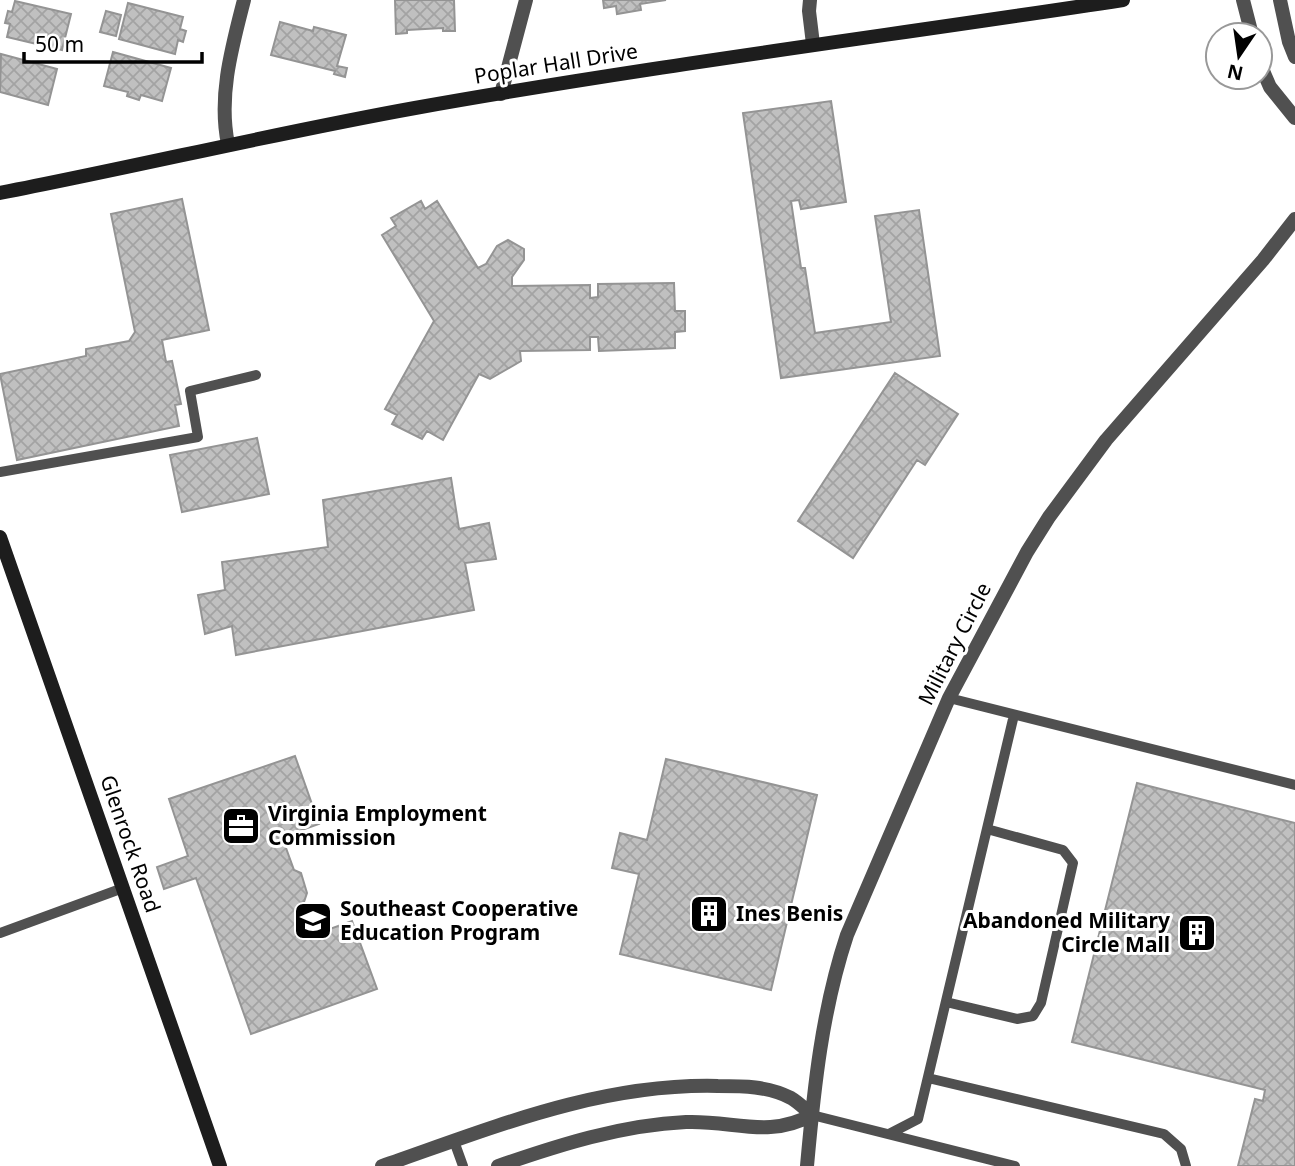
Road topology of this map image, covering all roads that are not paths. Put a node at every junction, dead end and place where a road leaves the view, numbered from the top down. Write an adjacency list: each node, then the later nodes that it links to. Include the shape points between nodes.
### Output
1 (244, 0): 14 (street, via 223,96)
2 (526, 0): 12 (street)
3 (810, 0): 9 (street)
4 (1123, 0): 7 (street, Poplar Hall Drive)
5 (1243, 0): 8 (street)
6 (1280, 0): 10 (street)
7 (1102, 2): 9 (street, Poplar Hall Drive)
8 (1248, 21)
9 (813, 44): 12 (street, Poplar Hall Drive)
10 (1295, 57)
11 (1273, 91): 13 (street)
12 (501, 94): 14 (street, Poplar Hall Drive)
13 (1295, 118)
14 (228, 144): 15 (street, Poplar Hall Drive)
15 (0, 193)
16 (1295, 219): 20 (street, Military Circle, via 1132,408 1049,517)
17 (256, 375): 18 (lane, via 190,391 198,437)
18 (0, 472)
19 (1, 545): 24 (street, Glenrock Road)
20 (949, 698): 21 (lane); 28 (street, Military Circle, via 846,935 818,1057)
21 (1014, 715): 22 (lane); 23 (lane)
22 (1295, 785)
23 (987, 829): 26 (lane); 26 (lane, via 1063,850 1073,863 1041,1003 1033,1016 1017,1018)
24 (123, 888): 25 (lane); 31 (street, Glenrock Road)
25 (0, 933)
26 (946, 1002): 27 (lane)
27 (928, 1078): 29 (lane, via 918,1119); 37 (lane, via 1164,1134 1181,1149)
28 (812, 1115): 29 (lane); 30 (street, via 773,1091 699,1085 579,1100); 34 (street, via 775,1128 725,1122 638,1127 569,1141); 35 (street, Military Circle)
29 (889, 1134): 36 (lane)
30 (454, 1141): 32 (street); 33 (lane)
31 (220, 1166)
32 (382, 1166)
33 (463, 1166)
34 (498, 1166)
35 (807, 1166)
36 (1015, 1166)
37 (1186, 1166)

